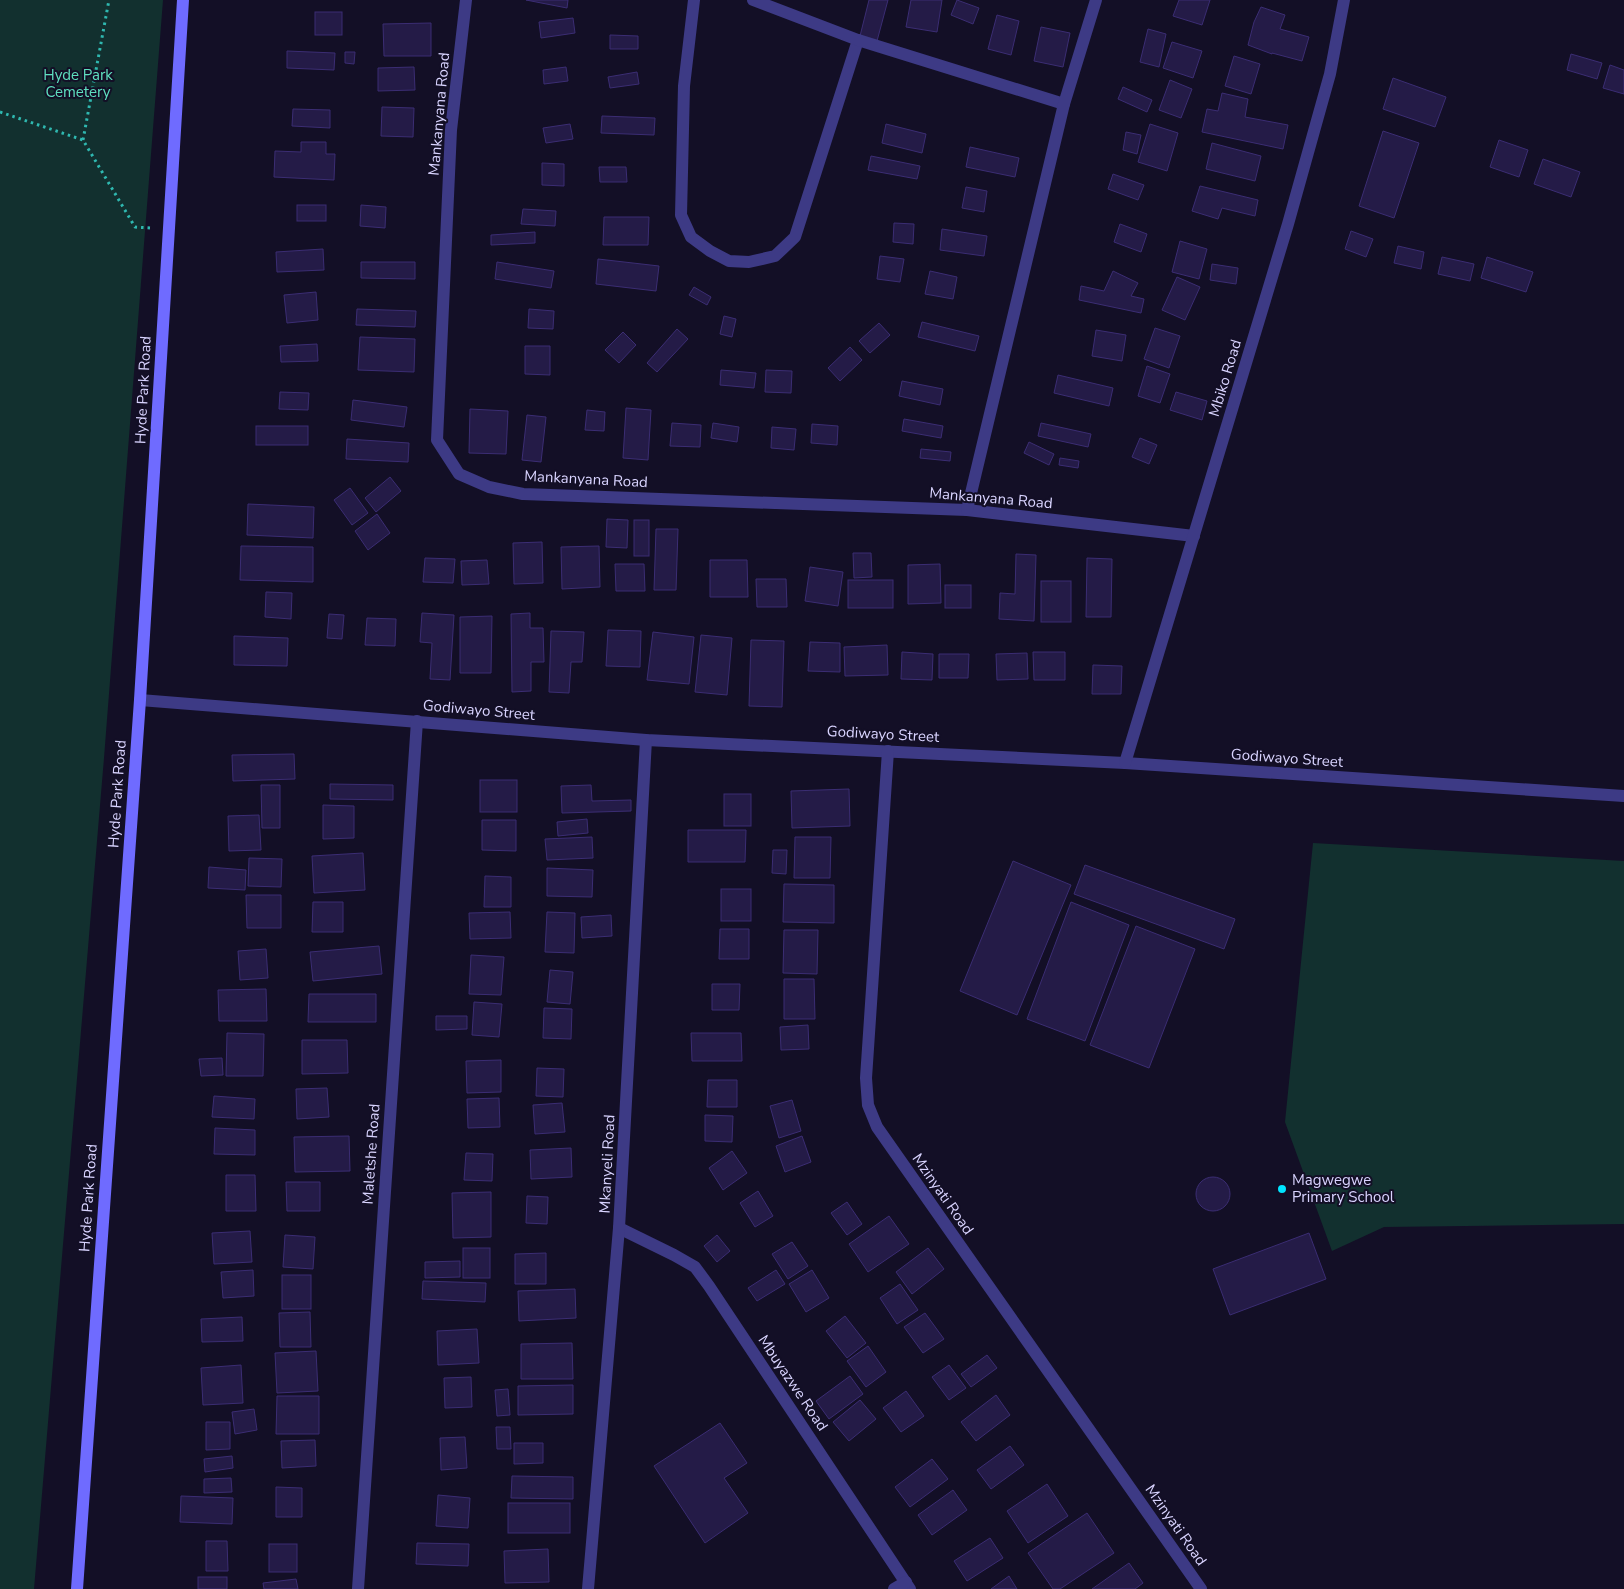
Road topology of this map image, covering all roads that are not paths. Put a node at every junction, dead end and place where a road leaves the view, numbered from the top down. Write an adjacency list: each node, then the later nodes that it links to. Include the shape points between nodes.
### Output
1 (182, 0): 11 (street, Hyde Park Road)
2 (466, 0): 9 (street, Mankanyana Road, via 451,130 437,440 460,474 489,487 523,494)
3 (694, 0): 7 (street, via 684,86 681,215 691,237 729,261 749,262 775,256 795,237)
4 (753, 0): 7 (street)
5 (1096, 0): 8 (street)
6 (1344, 0): 10 (street, Mbiko Road, via 1330,74)
7 (858, 40): 8 (street)
8 (1064, 104): 9 (street)
9 (967, 510): 10 (street, Mankanyana Road)
10 (1194, 536): 15 (street, Mbiko Road)
11 (140, 700): 12 (street, Godiwayo Street); 19 (street, Hyde Park Road)
12 (417, 721): 13 (street, Godiwayo Street); 20 (street, Maletshe Road)
13 (646, 740): 14 (street, Godiwayo Street); 17 (street, Mkanyeli Road)
14 (888, 750): 15 (street, Godiwayo Street); 23 (street, Mzinyati Road, via 866,1078 868,1106 877,1127)
15 (1125, 763): 16 (street, Godiwayo Street)
16 (1624, 796)
17 (619, 1228): 18 (street, Mbuyazwe Road, via 695,1267); 21 (street, Mkanyeli Road)
18 (908, 1586): 22 (street)
19 (77, 1589)
20 (358, 1589)
21 (588, 1589)
22 (894, 1589)
23 (1201, 1589)

